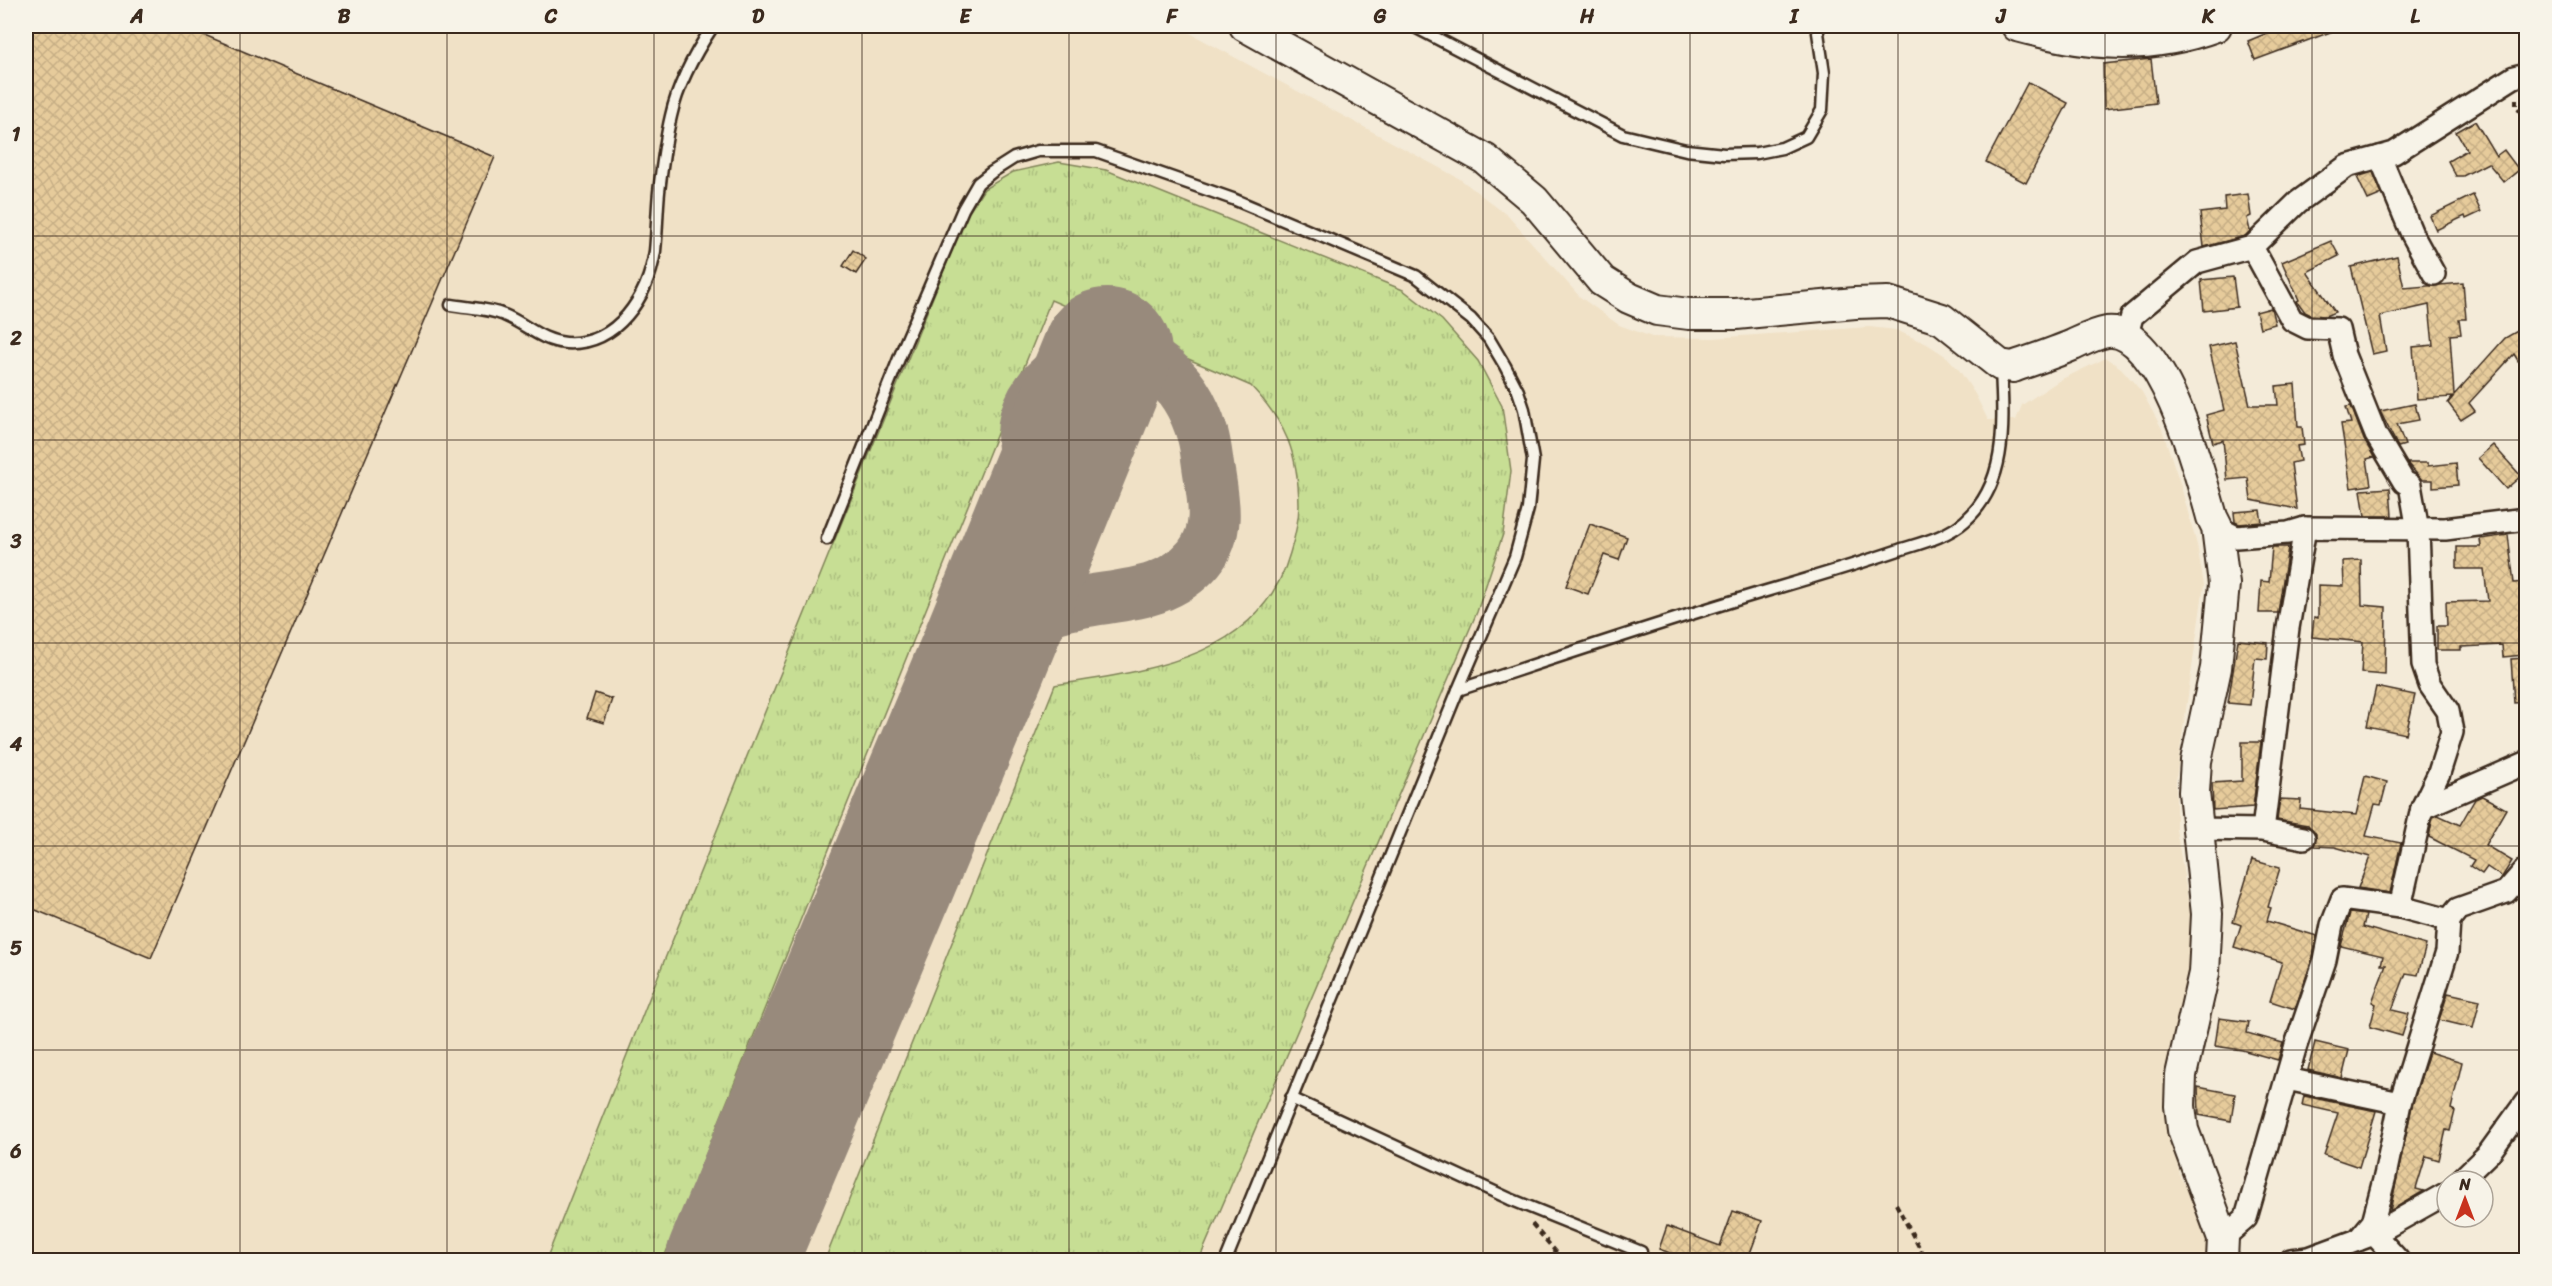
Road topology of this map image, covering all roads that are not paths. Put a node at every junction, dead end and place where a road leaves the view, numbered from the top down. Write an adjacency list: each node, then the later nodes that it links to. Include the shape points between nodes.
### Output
1 (713, 26): 11 (lane, via 697,51 671,113 649,276 629,314 617,327 585,342 550,341 504,315)
2 (1245, 26): 13 (main road, via 1485,159 1534,200 1602,281 1629,298 1657,310 1689,314 1888,302 1942,319)
3 (1413, 26): 4 (lane, via 1623,135 1686,150 1724,154 1782,148 1806,137 1822,110 1824,73)
4 (1817, 26)
5 (2017, 26): 6 (main road, via 2119,45 2152,43)
6 (2216, 26)
7 (2526, 74): 8 (street, via 2514,77 2394,153)
8 (2380, 157): 9 (street, via 2347,166 2298,202); 10 (street, via 2412,234)
9 (2252, 247): 12 (street, via 2197,262 2132,316); 17 (street, via 2292,320 2308,328 2338,329 2344,356 2376,435 2404,482 2410,485)
10 (2434, 274)
11 (451, 305)
12 (2127, 335): 13 (main road, via 2095,335 2023,364); 15 (main road, via 2148,357 2175,403)
13 (2001, 366): 19 (lane, via 2003,427 1998,462 1984,497 1965,521 1945,534)
14 (2526, 519): 17 (street)
15 (2217, 527): 16 (street, via 2236,537); 22 (main road, via 2224,584 2216,668 2196,761)
16 (2305, 528): 17 (street); 23 (street, via 2288,628)
17 (2418, 530): 21 (street, via 2423,665 2430,685 2448,711 2452,732)
18 (826, 539): 19 (lane, via 904,346 978,183 1014,158 1038,151 1096,151 1233,199 1416,276 1453,303 1489,339 1524,410 1532,449 1532,480 1515,557)
19 (1458, 690): 29 (lane)
20 (2526, 763): 21 (street)
21 (2422, 808): 26 (street)
22 (2198, 829): 23 (street); 35 (main road, via 2207,914 2204,973 2181,1075 2180,1106 2183,1130)
23 (2263, 830): 24 (street)
24 (2304, 838)
25 (2526, 869): 27 (street, via 2506,892 2458,909)
26 (2400, 907): 27 (street); 28 (street, via 2342,899)
27 (2449, 920): 31 (street, via 2447,952)
28 (2287, 1079): 31 (street); 35 (street, via 2246,1218)
29 (1291, 1098): 36 (lane, via 1510,1199); 37 (lane)
30 (2526, 1101): 32 (street, via 2489,1153)
31 (2400, 1103): 34 (street, via 2385,1176)
32 (2472, 1169)
33 (2435, 1200): 34 (street)
34 (2366, 1237): 38 (street, via 2309,1258); 39 (street)
35 (2222, 1249)
36 (1641, 1252)
37 (1226, 1260)
38 (2291, 1260)
39 (2398, 1260)

